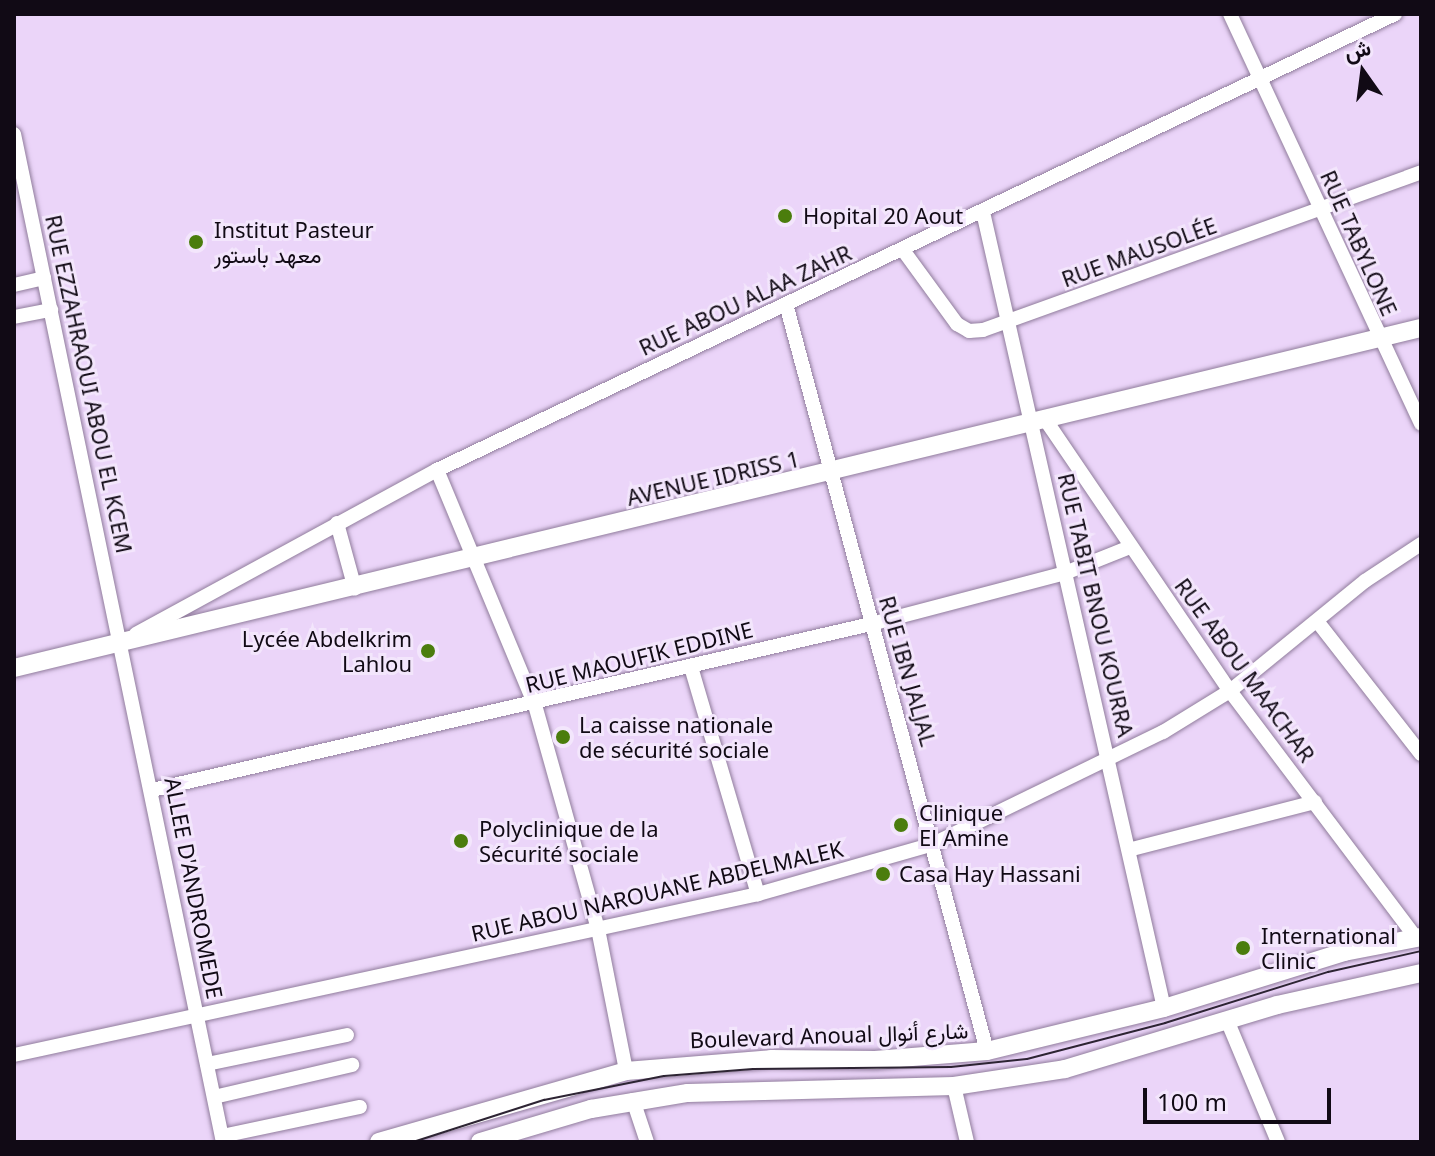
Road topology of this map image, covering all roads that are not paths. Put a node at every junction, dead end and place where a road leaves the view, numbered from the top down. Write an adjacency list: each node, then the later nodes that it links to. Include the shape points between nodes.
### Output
1 (1230, 14): 3 (street, RUE TABYLONE)
2 (1395, 14): 3 (street, RUE ABOU ALAA ZAHR)
3 (1260, 79): 6 (street, RUE TABYLONE); 7 (street, RUE ABOU ALAA ZAHR)
4 (14, 134): 9 (street, RUE EZZAHRAOUI ABOU EL KCEM)
5 (1421, 172): 6 (street, RUE MAUSOLÉE)
6 (1321, 209): 14 (street, RUE MAUSOLÉE); 16 (street, RUE TABYLONE)
7 (983, 212): 8 (street, RUE ABOU ALAA ZAHR); 14 (street, RUE TABIT BNOU KOURRA)
8 (903, 250): 11 (street, RUE ABOU ALAA ZAHR); 14 (street, RUE MAUSOLÉE, via 957,324 969,331)
9 (44, 278): 10 (street); 12 (street, RUE EZZAHRAOUI ABOU EL KCEM)
10 (14, 285)
11 (786, 304): 19 (street, RUE ABOU ALAA ZAHR); 20 (street, RUE IBN JALJAL)
12 (51, 310): 13 (street); 29 (street, RUE EZZAHRAOUI ABOU EL KCEM)
13 (14, 317)
14 (1009, 323): 17 (street, RUE TABIT BNOU KOURRA)
15 (1421, 328): 16 (street, AVENUE IDRISS 1)
16 (1379, 340): 17 (street, AVENUE IDRISS 1); 18 (street, RUE TABYLONE)
17 (1039, 424): 20 (street, AVENUE IDRISS 1); 23 (street, RUE ABOU MAACHAR); 25 (street, RUE TABIT BNOU KOURRA)
18 (1421, 424)
19 (437, 470): 21 (street, RUE ABOU ALAA ZAHR); 24 (street)
20 (828, 475): 24 (street, AVENUE IDRISS 1); 28 (street, RUE IBN JALJAL)
21 (337, 523): 26 (street); 29 (street, RUE ABOU ALAA ZAHR)
22 (1421, 544): 27 (street, RUE ABOU NAROUANE ABDELMALEK)
23 (1130, 547): 25 (street, RUE MAOUFIK EDDINE); 32 (street, RUE ABOU MAACHAR)
24 (475, 559): 26 (street, AVENUE IDRISS 1); 33 (street)
25 (1065, 573): 28 (street, RUE MAOUFIK EDDINE); 35 (street, RUE TABIT BNOU KOURRA)
26 (355, 589): 29 (street, AVENUE IDRISS 1)
27 (1317, 621): 32 (street, RUE ABOU NAROUANE ABDELMALEK); 34 (street)
28 (871, 624): 30 (street, RUE MAOUFIK EDDINE); 38 (street, RUE IBN JALJAL)
29 (122, 642): 31 (street, AVENUE IDRISS 1); 36 (street, ALLEE D'ANDROMEDE)
30 (691, 667): 33 (street, RUE MAOUFIK EDDINE); 40 (street)
31 (14, 668)
32 (1230, 691): 35 (street, RUE ABOU NAROUANE ABDELMALEK); 37 (street, RUE ABOU MAACHAR)
33 (535, 705): 36 (street, RUE MAOUFIK EDDINE); 41 (street)
34 (1421, 754)
35 (1110, 760): 38 (street, RUE ABOU NAROUANE ABDELMALEK); 39 (street, RUE TABIT BNOU KOURRA)
36 (152, 790): 45 (street, ALLEE D'ANDROMEDE)
37 (1315, 802): 39 (street); 42 (street, RUE ABOU MAACHAR)
38 (933, 844): 40 (street, RUE ABOU NAROUANE ABDELMALEK); 48 (street, RUE IBN JALJAL)
39 (1132, 849): 44 (street, RUE TABIT BNOU KOURRA)
40 (758, 894): 41 (street, RUE ABOU NAROUANE ABDELMALEK)
41 (598, 929): 45 (street, RUE ABOU NAROUANE ABDELMALEK); 52 (street)
42 (1418, 937): 44 (street, Boulevard Anoual شارع أنوال, via 1302,964)
43 (1421, 973): 46 (street)
44 (1164, 1008): 48 (street, Boulevard Anoual شارع أنوال)
45 (198, 1018): 49 (street, RUE ABOU NAROUANE ABDELMALEK); 50 (street, ALLEE D'ANDROMEDE)
46 (1227, 1020): 53 (street, via 1105,1060); 62 (street)
47 (347, 1035): 50 (street)
48 (987, 1051): 52 (street, Boulevard Anoual شارع أنوال, via 887,1060 745,1060)
49 (14, 1055)
50 (207, 1064): 54 (street, ALLEE D'ANDROMEDE)
51 (352, 1065): 54 (street)
52 (626, 1071): 58 (street, Boulevard Anoual شارع أنوال)
53 (954, 1086): 55 (street, via 750,1087); 61 (street)
54 (214, 1097): 57 (street, ALLEE D'ANDROMEDE)
55 (633, 1100): 59 (street); 60 (street)
56 (360, 1107): 57 (street)
57 (222, 1139)
58 (379, 1142)
59 (480, 1142)
60 (647, 1142)
61 (967, 1142)
62 (1278, 1142)

